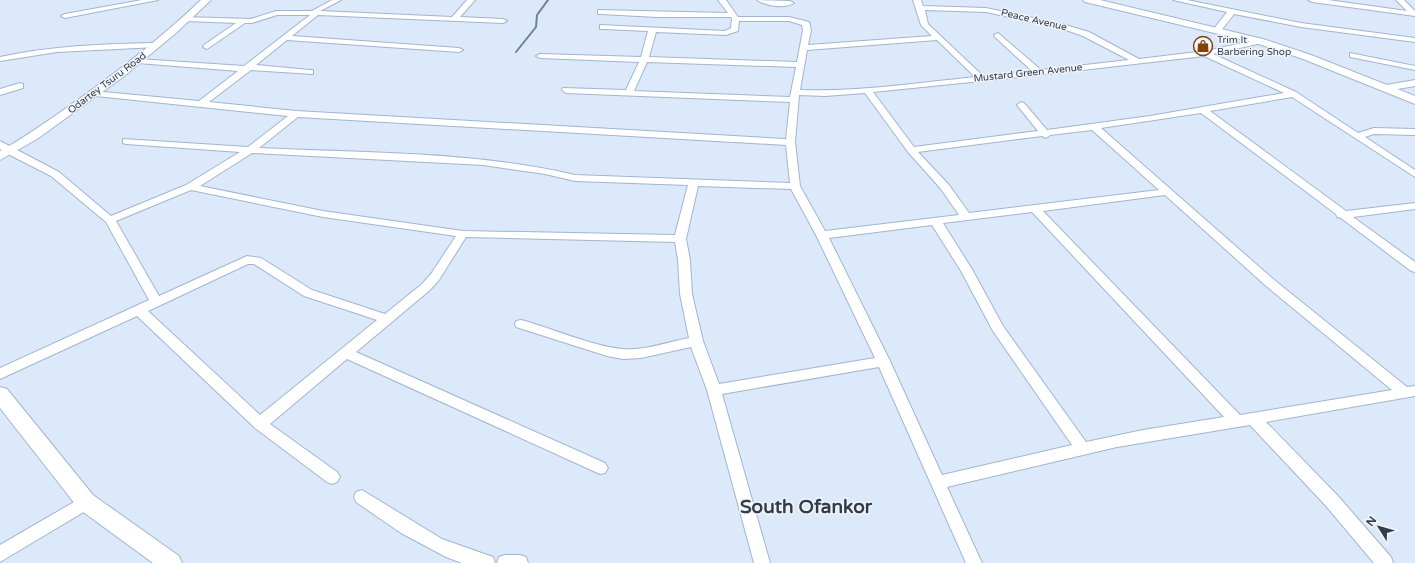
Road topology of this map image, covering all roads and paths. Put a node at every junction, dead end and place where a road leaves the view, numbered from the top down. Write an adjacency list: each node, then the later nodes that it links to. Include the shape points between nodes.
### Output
1 (154, 0): 20 (street)
2 (206, 0): 22 (street, Odartey Tsuru Road)
3 (337, 0): 17 (street)
4 (471, 0): 23 (street)
5 (722, 0): 21 (street)
6 (761, 0): 13 (street)
7 (917, 0): 14 (street)
8 (1088, 0): 28 (street)
9 (1177, 0): 16 (street)
10 (1312, 0): 12 (street)
11 (1400, 0): 18 (street)
12 (1322, 1): 18 (street)
13 (790, 4)
14 (922, 8): 32 (street, via 923,21); 45 (street, Peace Avenue, via 986,10 1062,26 1086,34)
15 (601, 12): 19 (street)
16 (1231, 12): 28 (street); 33 (street, via 1315,27)
17 (314, 13): 23 (street); 24 (street, via 282,12 259,20); 31 (street)
18 (1414, 14)
19 (682, 15): 21 (street); 29 (street)
20 (65, 16)
21 (735, 17): 29 (street, via 735,29 726,33); 37 (street, via 774,18 806,24)
22 (186, 19): 24 (street); 35 (street, Odartey Tsuru Road)
23 (454, 19): 25 (street)
24 (244, 21): 36 (street)
25 (503, 21)
26 (603, 27): 27 (street)
27 (653, 29): 29 (street); 43 (street)
28 (1217, 30): 34 (street)
29 (678, 31)
30 (998, 35): 50 (street)
31 (286, 38): 38 (street); 47 (street)
32 (939, 38): 37 (street); 51 (street)
33 (1415, 40)
34 (1259, 41): 39 (street, Mustard Green Avenue); 54 (street, via 1307,56)
35 (154, 45): 42 (street, via 65,49); 44 (street, Odartey Tsuru Road)
36 (207, 47)
37 (804, 48): 46 (street)
38 (459, 50)
39 (1206, 53): 45 (street, Mustard Green Avenue); 60 (street)
40 (1353, 55): 48 (street)
41 (540, 56): 43 (street)
42 (0, 59)
43 (644, 59): 46 (street); 58 (street)
44 (138, 61): 47 (street); 59 (street, Odartey Tsuru Road)
45 (1138, 61): 50 (street, Mustard Green Avenue)
46 (801, 65): 61 (street)
47 (248, 68): 49 (street); 63 (street)
48 (1415, 68)
49 (310, 72)
50 (1039, 72): 51 (street, Mustard Green Avenue)
51 (980, 77): 56 (street, Mustard Green Avenue)
52 (1415, 83): 54 (street)
53 (20, 86): 57 (street)
54 (1386, 88): 62 (street)
55 (566, 90): 58 (street, Mustard Green Avenue)
56 (867, 90): 61 (street, Mustard Green Avenue); 74 (street)
57 (0, 92)
58 (629, 93): 61 (street, Mustard Green Avenue)
59 (96, 94): 63 (street); 75 (street, Odartey Tsuru Road, via 32,138)
60 (1293, 94): 65 (street); 70 (street)
61 (795, 96): 72 (street)
62 (1415, 100)
63 (201, 104): 66 (street)
64 (1021, 105): 69 (street)
65 (1204, 111): 67 (street); 83 (street)
66 (296, 114): 72 (street); 73 (street)
67 (1093, 126): 69 (street); 80 (street)
68 (1415, 132): 70 (street, via 1374,131)
69 (1046, 135): 74 (street)
70 (1357, 136): 76 (street)
71 (126, 141): 73 (street)
72 (790, 142): 78 (street)
73 (247, 150): 77 (street, via 483,162 575,178); 79 (street, via 211,176)
74 (911, 150): 84 (street, via 945,187)
75 (3, 151): 85 (street, via 44,167)
76 (1415, 174)
77 (694, 182): 78 (street); 89 (street)
78 (795, 186): 88 (street)
79 (190, 187): 85 (street); 87 (street, via 323,214)
80 (1166, 192): 82 (street); 100 (street, via 1269,282)
81 (1415, 206): 83 (street)
82 (1034, 208): 84 (street); 103 (street)
83 (1341, 215): 90 (street)
84 (967, 218): 86 (street)
85 (110, 220): 91 (street)
86 (935, 220): 88 (street); 105 (street, via 998,328)
87 (463, 234): 89 (street); 93 (street, via 435,277)
88 (822, 235): 97 (street)
89 (680, 239): 95 (street, via 686,294)
90 (1415, 268)
91 (157, 303): 92 (street); 93 (street, via 242,262 252,260 308,293)
92 (139, 310): 98 (street); 104 (street)
93 (387, 319): 96 (street)
94 (521, 324): 95 (street, via 623,354 641,353)
95 (696, 341): 99 (street)
96 (345, 353): 104 (street); 106 (street)
97 (883, 361): 99 (street); 108 (street)
98 (0, 374)
99 (714, 390): 116 (street)
100 (1410, 392): 102 (street)
101 (0, 394): 110 (street)
102 (1254, 418): 103 (street); 118 (street, via 1332,501)
103 (1237, 422): 105 (street)
104 (260, 424): 107 (street)
105 (1082, 448): 108 (street)
106 (600, 468)
107 (332, 476)
108 (938, 482): 117 (street)
109 (362, 497): 113 (street, via 433,544)
110 (86, 502): 111 (street); 112 (street)
111 (0, 554)
112 (171, 563)
113 (487, 563)
114 (505, 563): 115 (street)
115 (520, 563)
116 (762, 563)
117 (974, 563)
118 (1385, 563)

